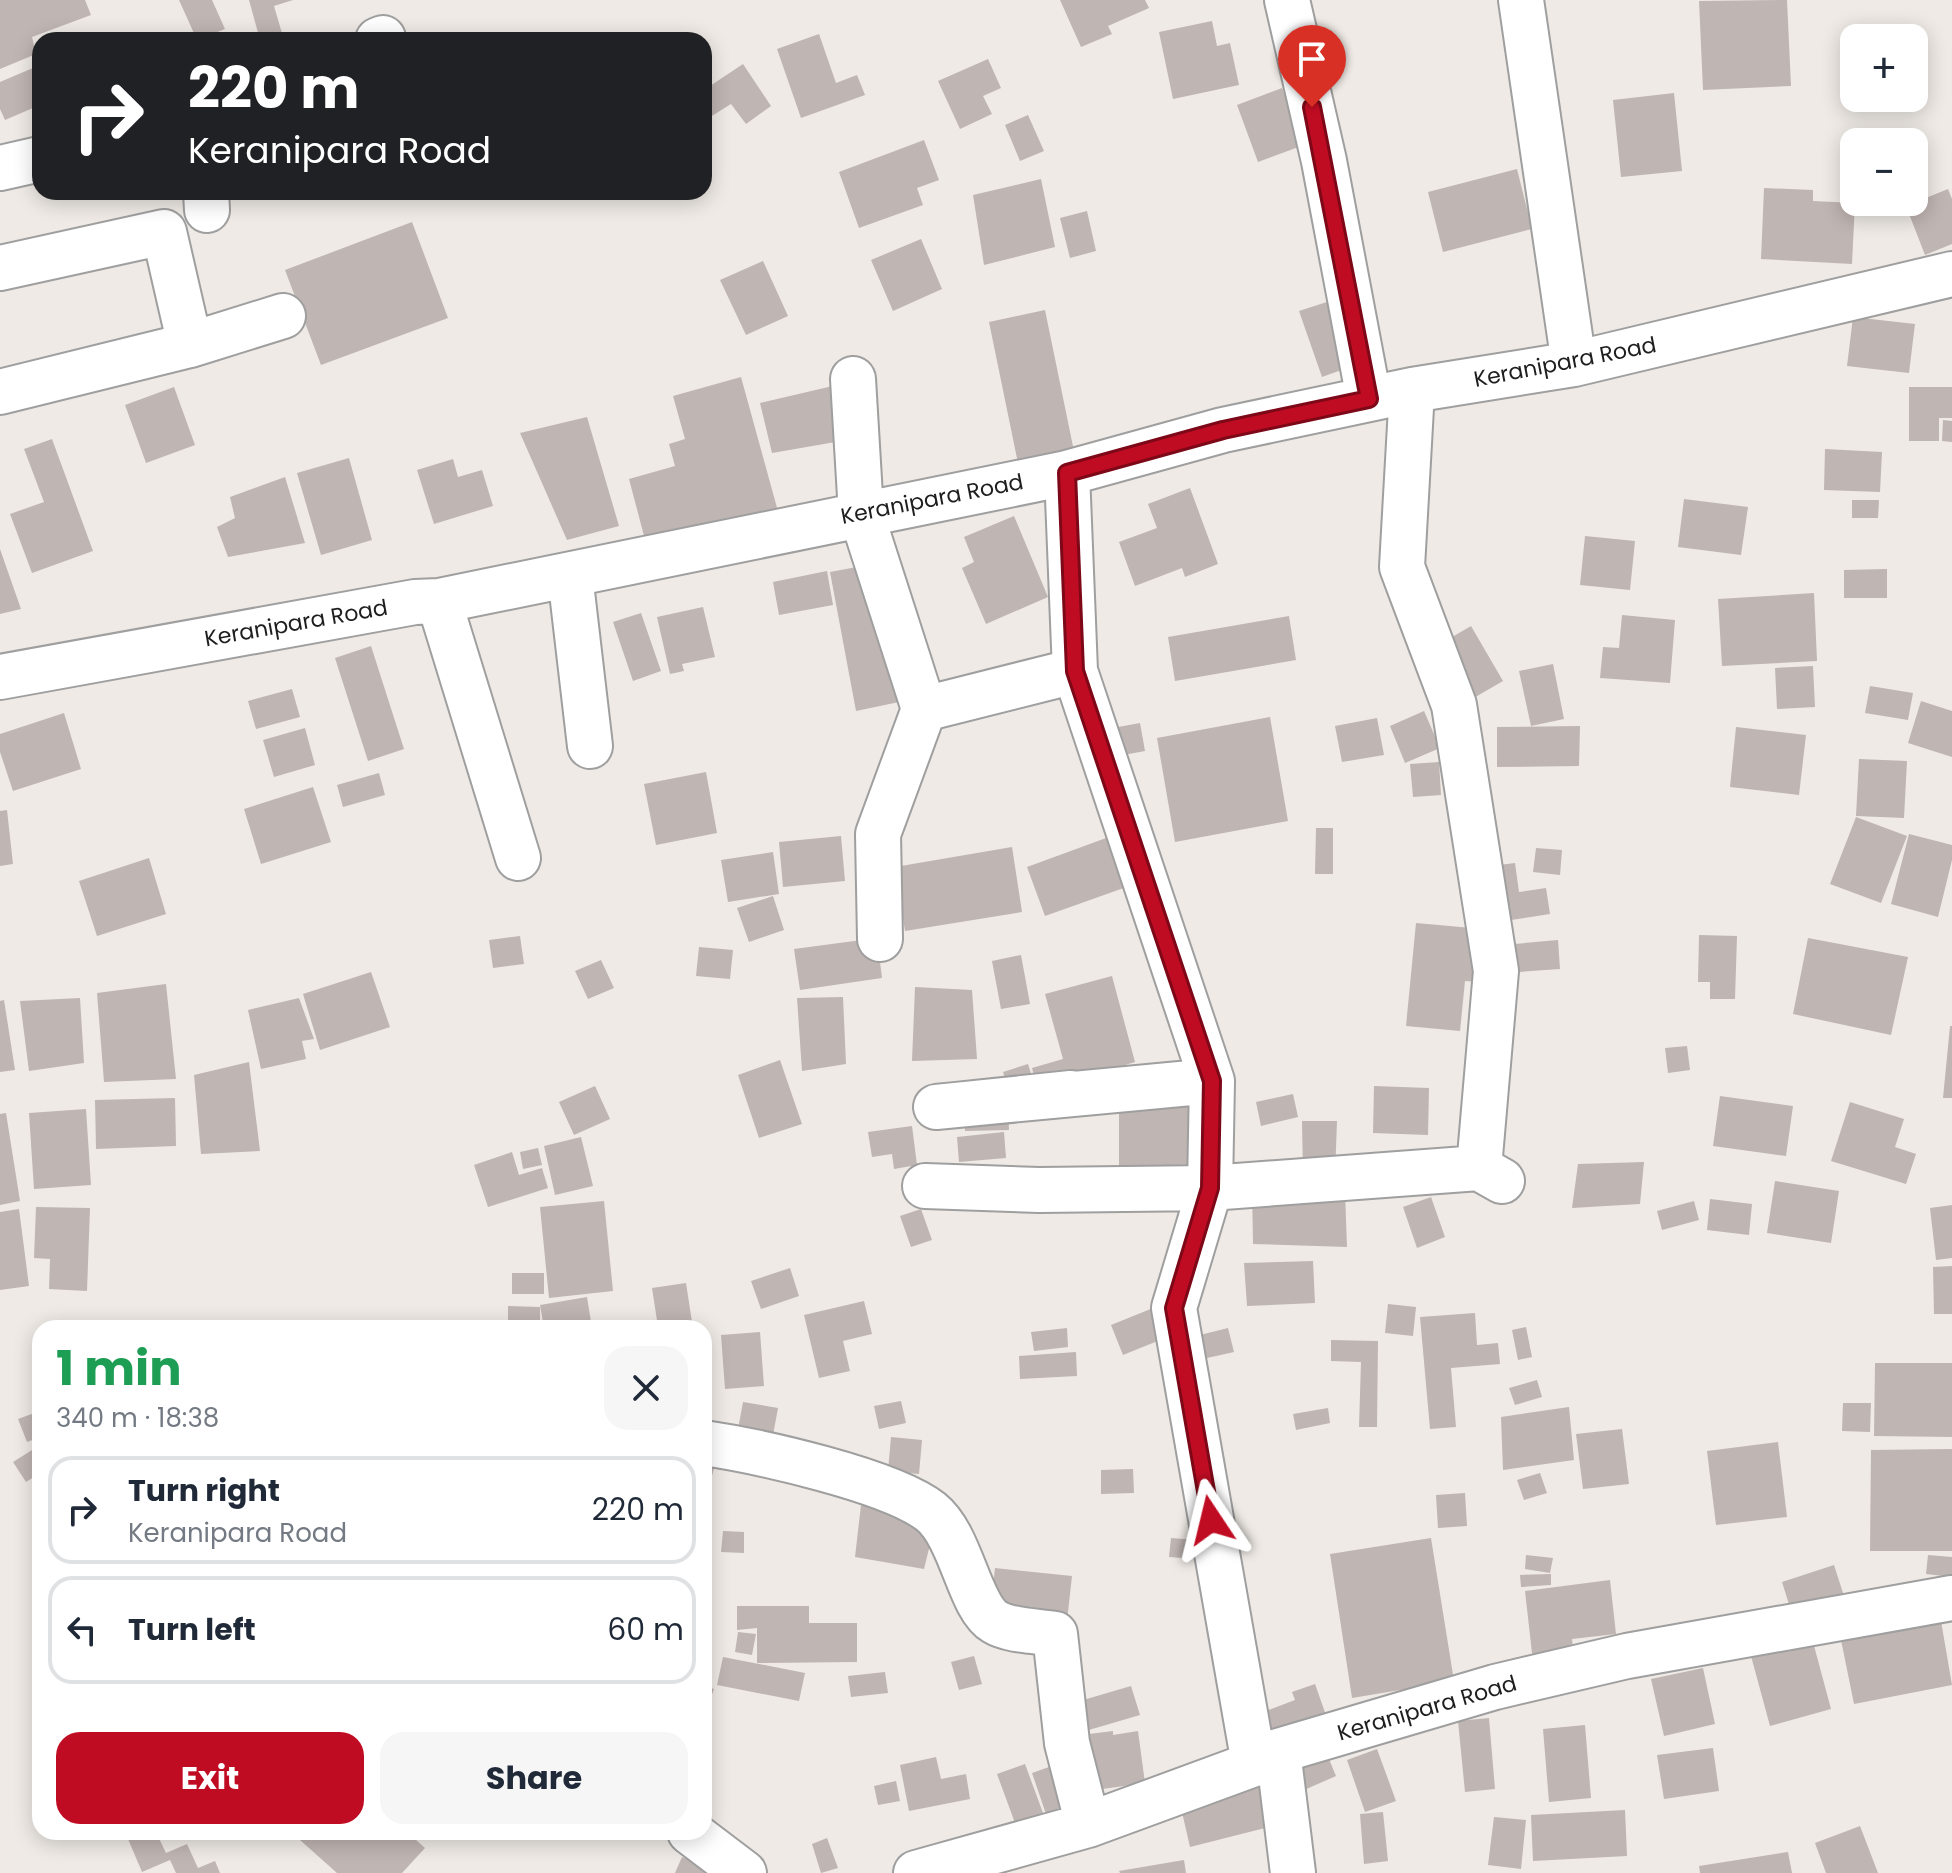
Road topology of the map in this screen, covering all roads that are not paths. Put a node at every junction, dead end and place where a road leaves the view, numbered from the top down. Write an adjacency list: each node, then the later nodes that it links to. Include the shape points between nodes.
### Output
1 (1287, 0): 13 (street)
2 (1521, 0): 9 (street)
3 (32, 161): 4 (street)
4 (0, 168)
5 (0, 268): 8 (street, via 164,232)
6 (1952, 274): 9 (street, Keranipara Road)
7 (283, 316): 8 (street)
8 (190, 345): 12 (street)
9 (1574, 364): 11 (street, Keranipara Road)
10 (853, 379): 15 (street)
11 (1412, 390): 13 (street, Keranipara Road); 27 (street, via 1402,567 1454,705 1496,971 1490,1174)
12 (0, 392)
13 (1369, 399): 14 (street, Keranipara Road, via 1223,430)
14 (1067, 473): 15 (street, Keranipara Road); 18 (street)
15 (861, 513): 16 (street, Keranipara Road); 20 (street)
16 (570, 575): 17 (street, Keranipara Road); 21 (street)
17 (439, 601): 19 (street, Keranipara Road); 22 (street)
18 (1075, 671): 20 (street); 24 (street)
19 (0, 677)
20 (924, 709): 23 (street, via 878,834)
21 (590, 746)
22 (518, 858)
23 (880, 939)
24 (1212, 1081): 25 (street, via 951,1106); 27 (street)
25 (1071, 1093)
26 (925, 1186): 27 (street)
27 (1210, 1188): 30 (street, via 1174,1308)
28 (712, 1444): 31 (street, via 891,1490 932,1513 953,1541 985,1613 996,1623 1055,1634 1067,1743)
29 (1952, 1598): 30 (street, Keranipara Road, via 1627,1656 1495,1687)
30 (1266, 1757): 31 (street, Keranipara Road); 35 (street)
31 (1088, 1825): 34 (street, Keranipara Road)
32 (701, 1840): 33 (street)
33 (744, 1873)
34 (916, 1873)
35 (1293, 1873)

